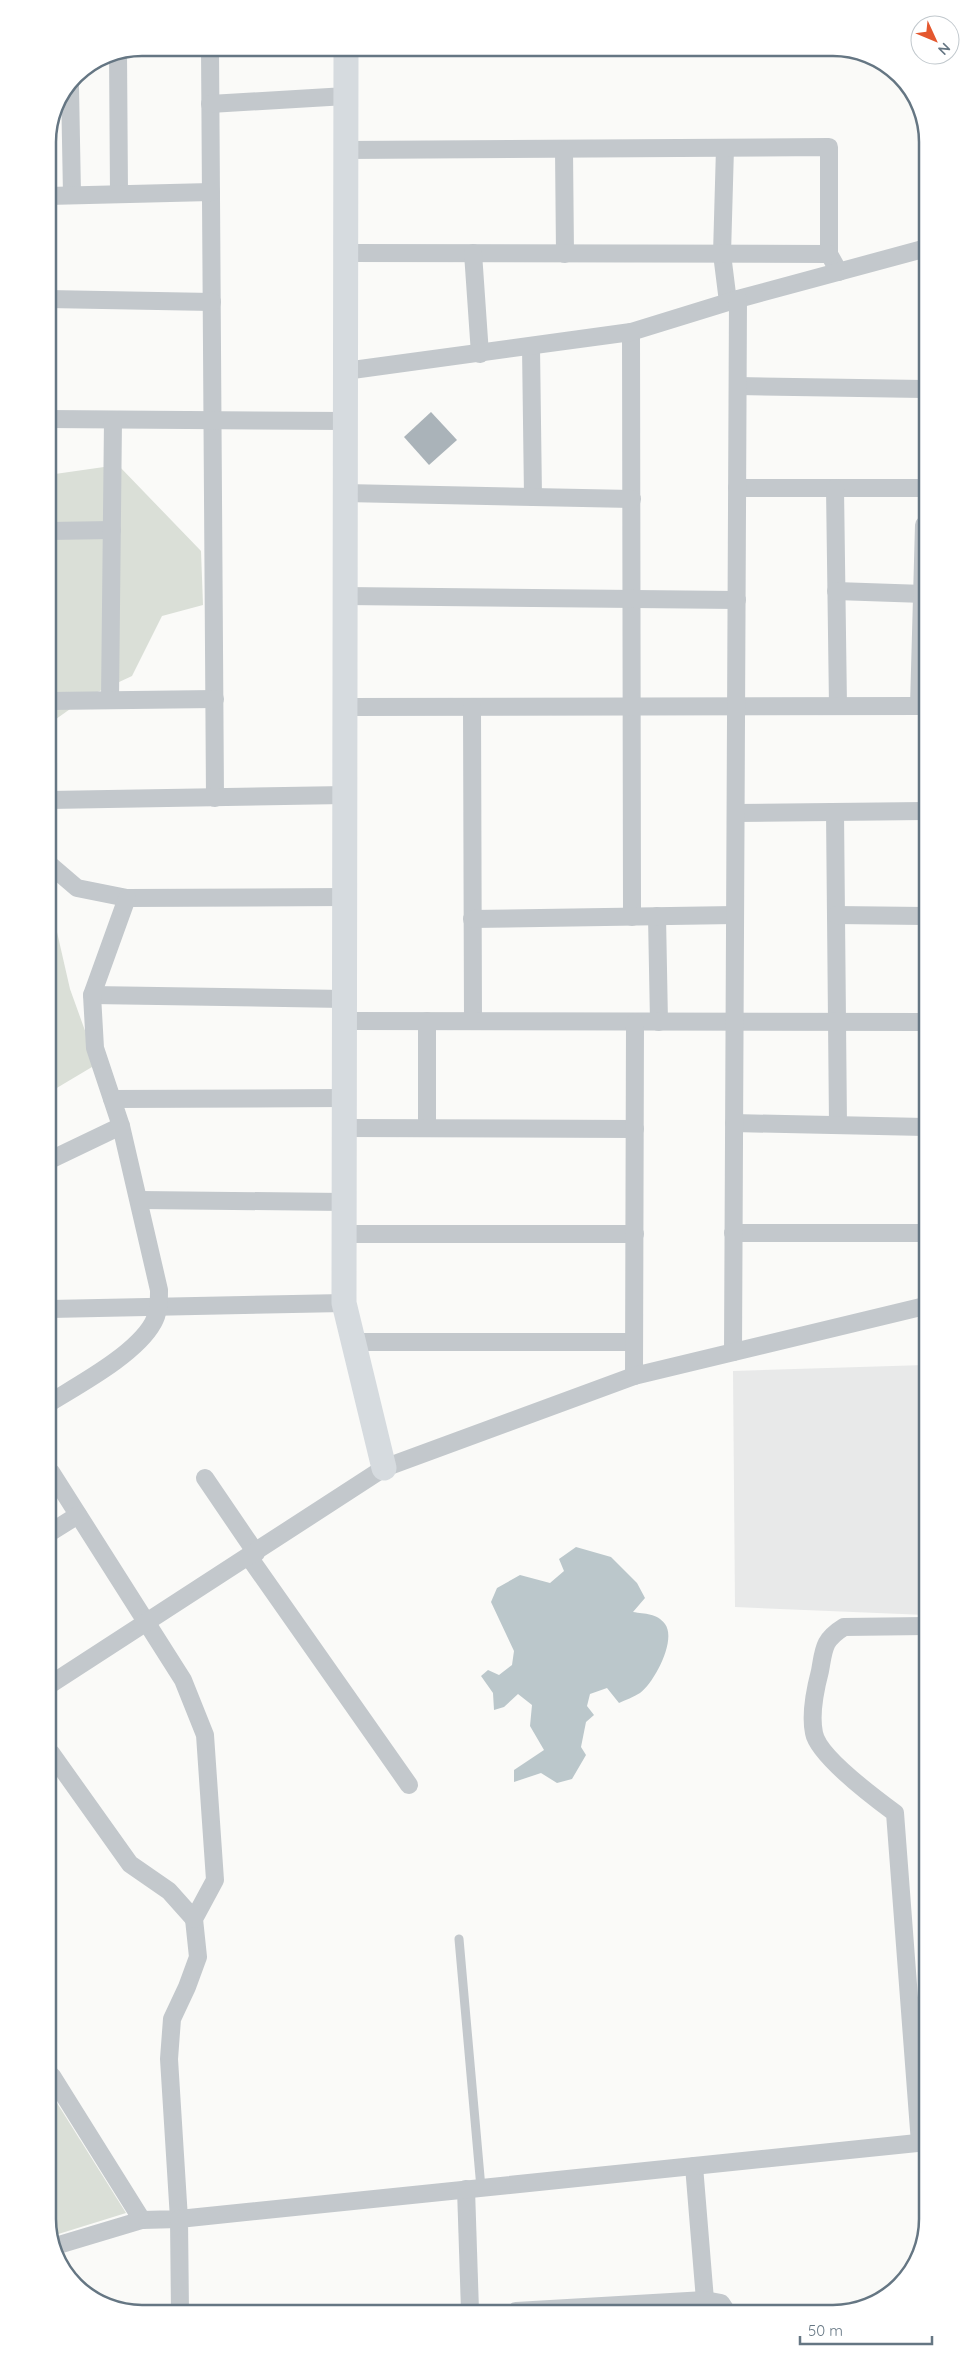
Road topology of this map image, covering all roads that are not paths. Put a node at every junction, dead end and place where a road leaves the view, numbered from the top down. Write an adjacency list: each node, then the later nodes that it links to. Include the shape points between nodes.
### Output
1 (210, 56): 6 (street)
2 (346, 56): 5 (street)
3 (118, 60): 11 (street)
4 (70, 96): 12 (street)
5 (346, 96): 6 (street); 8 (street)
6 (210, 104): 10 (street)
7 (725, 148): 9 (street); 18 (street); 19 (street, via 829,148)
8 (346, 150): 9 (street); 15 (street)
9 (564, 150): 17 (street)
10 (211, 192): 11 (street); 23 (street)
11 (119, 194): 12 (street)
12 (72, 195): 13 (street)
13 (56, 196)
14 (919, 250): 20 (street)
15 (346, 253): 16 (street); 27 (street)
16 (473, 253): 17 (street); 26 (street)
17 (565, 254): 18 (street)
18 (722, 254): 19 (street); 22 (street)
19 (829, 254): 20 (street)
20 (839, 272): 22 (street)
21 (56, 299): 23 (street)
22 (733, 300): 24 (street); 28 (street)
23 (212, 302): 32 (street)
24 (631, 332): 25 (street); 39 (street)
25 (531, 347): 26 (street); 38 (street)
26 (480, 354): 27 (street)
27 (345, 372): 33 (street)
28 (738, 386): 29 (street); 34 (street)
29 (919, 389)
30 (56, 419): 31 (street)
31 (113, 420): 32 (street); 40 (street)
32 (213, 420): 33 (street); 47 (street)
33 (345, 421): 37 (street)
34 (737, 488): 35 (street); 46 (street)
35 (834, 488): 36 (street); 42 (street)
36 (919, 488)
37 (345, 493): 38 (street); 44 (street)
38 (533, 497): 39 (street)
39 (632, 499): 45 (street)
40 (112, 530): 41 (street); 49 (street)
41 (56, 531)
42 (836, 592): 43 (street); 53 (street)
43 (919, 594)
44 (345, 596): 45 (street); 55 (street)
45 (632, 599): 46 (street); 51 (street)
46 (736, 600): 52 (street)
47 (215, 698): 49 (street); 57 (street)
48 (56, 700): 49 (street)
49 (110, 700)
50 (472, 706): 51 (street); 55 (street); 70 (street)
51 (632, 706): 52 (street); 69 (street)
52 (736, 706): 53 (street); 61 (street)
53 (838, 706): 54 (street)
54 (919, 706)
55 (345, 707): 56 (street)
56 (345, 795): 57 (street); 63 (street)
57 (215, 798): 58 (street)
58 (56, 800)
59 (919, 811): 60 (street)
60 (835, 812): 61 (street); 66 (street)
61 (736, 813): 65 (street)
62 (56, 870): 64 (street, via 77,888)
63 (344, 897): 64 (street); 72 (street)
64 (127, 898): 71 (street)
65 (735, 915): 67 (street); 77 (street)
66 (836, 915): 68 (street); 78 (street)
67 (657, 916): 69 (street); 76 (street)
68 (919, 916)
69 (632, 917): 70 (street)
70 (472, 919): 74 (street)
71 (92, 994): 72 (street); 81 (street, via 96,1048)
72 (344, 1010): 73 (street); 80 (street)
73 (427, 1021): 74 (street); 87 (street)
74 (473, 1021): 75 (street)
75 (636, 1022): 76 (street); 88 (street)
76 (659, 1022): 77 (street)
77 (734, 1022): 78 (street); 82 (street)
78 (837, 1022): 79 (street); 83 (street)
79 (919, 1022)
80 (344, 1098): 81 (street); 86 (street)
81 (112, 1099): 84 (street)
82 (734, 1123): 83 (street); 92 (street)
83 (838, 1125): 85 (street)
84 (122, 1126): 89 (street); 90 (street)
85 (919, 1127)
86 (345, 1128): 87 (street); 91 (street)
87 (427, 1128): 88 (street)
88 (635, 1129): 95 (street)
89 (56, 1157)
90 (140, 1200): 91 (street); 98 (street, via 159,1290)
91 (344, 1202): 94 (street)
92 (734, 1233): 93 (street); 102 (street)
93 (919, 1233)
94 (344, 1234): 95 (street); 96 (street)
95 (635, 1234): 101 (street)
96 (344, 1303): 98 (street); 100 (street)
97 (919, 1307): 102 (street)
98 (159, 1308): 99 (street); 104 (street, via 154,1323 126,1352)
99 (56, 1309)
100 (354, 1342): 101 (street); 105 (street)
101 (634, 1342): 103 (street)
102 (733, 1352): 103 (street)
103 (634, 1376): 105 (street)
104 (56, 1398)
105 (384, 1468): 110 (street)
106 (205, 1478): 110 (street)
107 (56, 1480): 108 (street)
108 (78, 1515): 109 (street); 111 (street)
109 (56, 1529)
110 (252, 1555): 111 (street); 115 (street)
111 (148, 1622): 113 (street); 116 (street, via 184,1680 205,1736 215,1880)
112 (919, 1626): 119 (street, via 844,1627 833,1634 824,1646 815,1691 814,1734 857,1785 895,1813)
113 (56, 1681)
114 (56, 1759): 116 (street, via 130,1864 169,1891)
115 (409, 1785)
116 (194, 1919): 123 (street, via 198,1957 172,2019 169,2059)
117 (458, 1939): 122 (lane)
118 (56, 2082): 124 (street)
119 (919, 2085)
120 (919, 2143): 121 (street)
121 (694, 2166): 122 (street); 126 (street)
122 (473, 2188): 123 (street); 128 (street)
123 (179, 2219): 124 (street); 127 (street)
124 (142, 2220): 125 (street)
125 (61, 2244)
126 (705, 2300): 129 (street); 130 (street); 131 (street)
127 (180, 2305)
128 (470, 2305)
129 (619, 2305)
130 (694, 2305)
131 (721, 2305)

